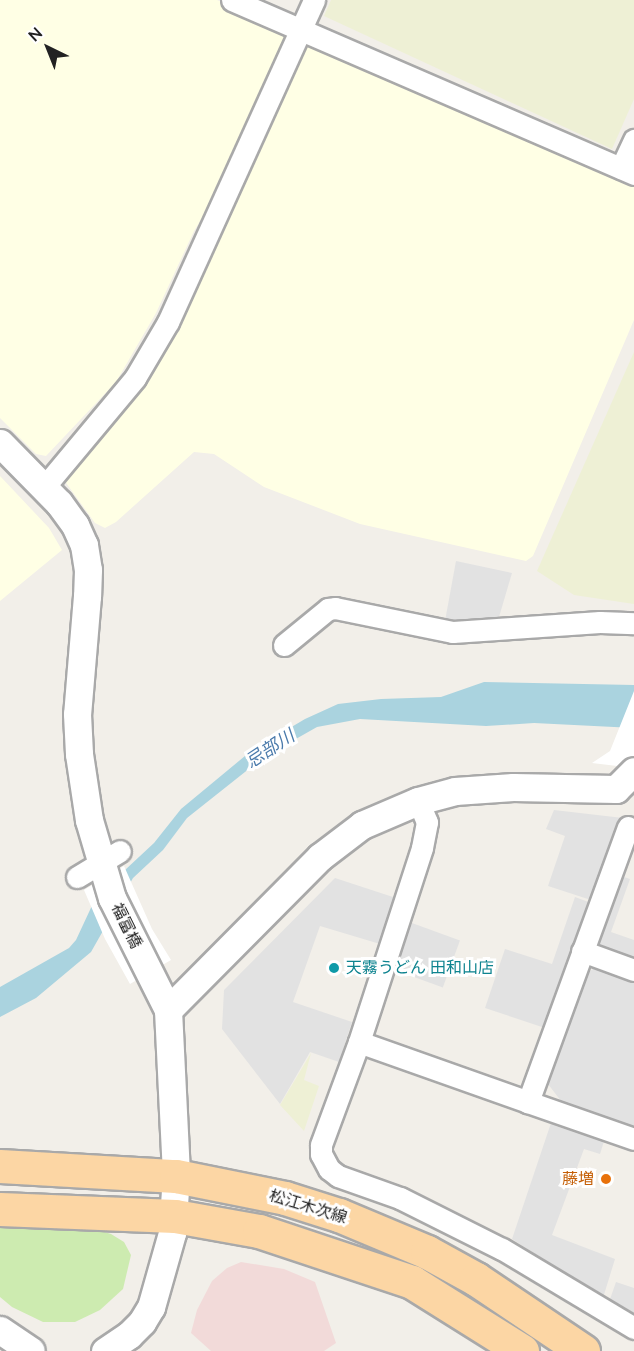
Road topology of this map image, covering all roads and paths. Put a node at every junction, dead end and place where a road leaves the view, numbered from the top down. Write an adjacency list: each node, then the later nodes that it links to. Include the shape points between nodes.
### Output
1 (232, 0): 3 (street)
2 (314, 0): 3 (street)
3 (301, 29): 5 (street); 7 (street, via 168,322 135,378)
4 (634, 140): 5 (street)
5 (628, 171)
6 (0, 443): 7 (street, 福富橋)
7 (45, 486): 15 (street, 福富橋, via 75,525 84,545 88,570 77,714 79,754 100,867)
8 (634, 623): 9 (street, via 590,622 453,632 335,608 328,609)
9 (285, 645)
10 (633, 774): 11 (street, via 616,789 513,787 455,791)
11 (418, 801): 15 (street, via 362,825 320,857); 16 (street, via 427,822 422,848)
12 (627, 827): 13 (street)
13 (582, 951): 14 (street); 17 (street)
14 (634, 970)
15 (168, 1010): 20 (street)
16 (359, 1042): 17 (street); 23 (street, via 321,1144 321,1154 329,1169 338,1176 400,1198 502,1249)
17 (528, 1102): 18 (street)
18 (634, 1139)
19 (0, 1166): 20 (main road, 松江木次線)
20 (176, 1176): 22 (street); 26 (main road, 松江木次線, via 285,1198 387,1234 476,1279)
21 (0, 1209): 22 (main road)
22 (175, 1216): 24 (street, via 151,1307); 25 (main road, via 259,1231 412,1281)
23 (634, 1328)
24 (115, 1349)
25 (522, 1351)
26 (583, 1351)

